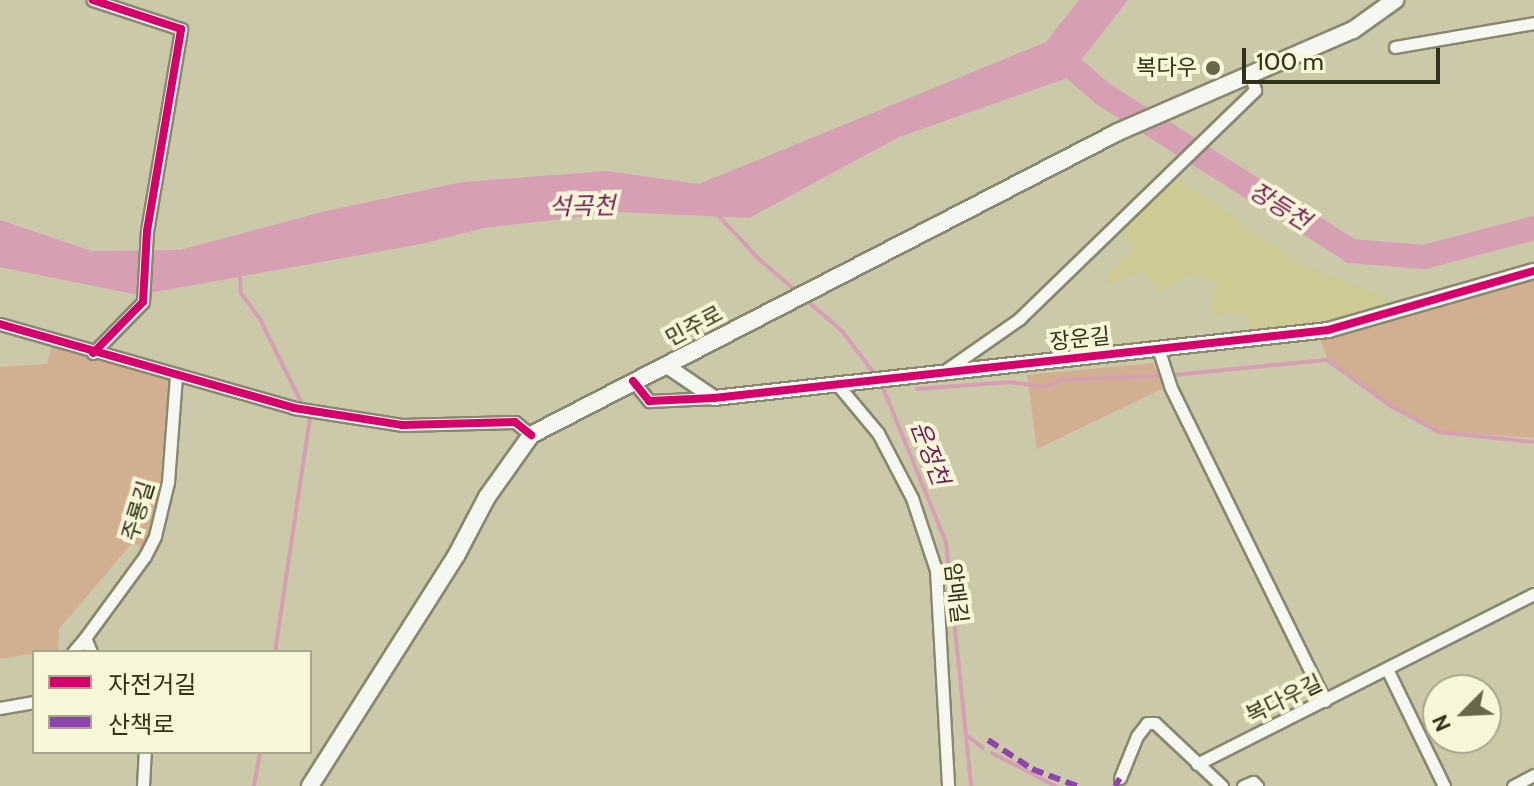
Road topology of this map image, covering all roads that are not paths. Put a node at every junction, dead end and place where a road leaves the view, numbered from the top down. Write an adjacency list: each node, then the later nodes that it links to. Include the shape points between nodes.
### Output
1 (93, 0): 9 (street, via 181,29 146,243 143,302)
2 (1395, 0): 5 (main road, 민주로, via 1353,30)
3 (1534, 23): 4 (street)
4 (1395, 47)
5 (1250, 72): 10 (main road, 민주로, via 1118,132); 11 (street, via 1255,90 1019,319)
6 (1534, 271): 8 (street, 장운길, via 1328,330)
7 (0, 324): 9 (street)
8 (1158, 348): 11 (street, 장운길); 22 (street, via 1170,386)
9 (93, 353): 12 (street)
10 (667, 366): 13 (main road, 민주로); 15 (street)
11 (942, 372): 14 (street, 장운길)
12 (176, 376): 16 (street, via 315,413 402,425 515,422); 18 (street, 주룡길, via 168,482 155,536)
13 (633, 381): 15 (street, 장운길, via 649,401); 16 (main road, 민주로)
14 (837, 384): 15 (street, 장운길); 31 (street, 암매길, via 878,433 912,498 936,570)
15 (714, 398)
16 (531, 435): 30 (main road, 민주로, via 487,497 456,556)
17 (1534, 594): 21 (street, 복다우길)
18 (85, 638): 19 (street, 주룡길); 20 (street)
19 (75, 650)
20 (90, 650)
21 (1387, 669): 22 (street, 복다우길); 35 (street)
22 (1325, 701): 26 (street, 복다우길)
23 (32, 702): 24 (street)
24 (0, 708)
25 (145, 754): 29 (street)
26 (1197, 764): 28 (street, via 1155,723 1147,723); 32 (street)
27 (1534, 775): 36 (street)
28 (1120, 778)
29 (143, 786)
30 (310, 786)
31 (948, 786)
32 (1222, 786)
33 (1243, 786): 34 (street)
34 (1257, 786)
35 (1444, 786)
36 (1513, 786)

